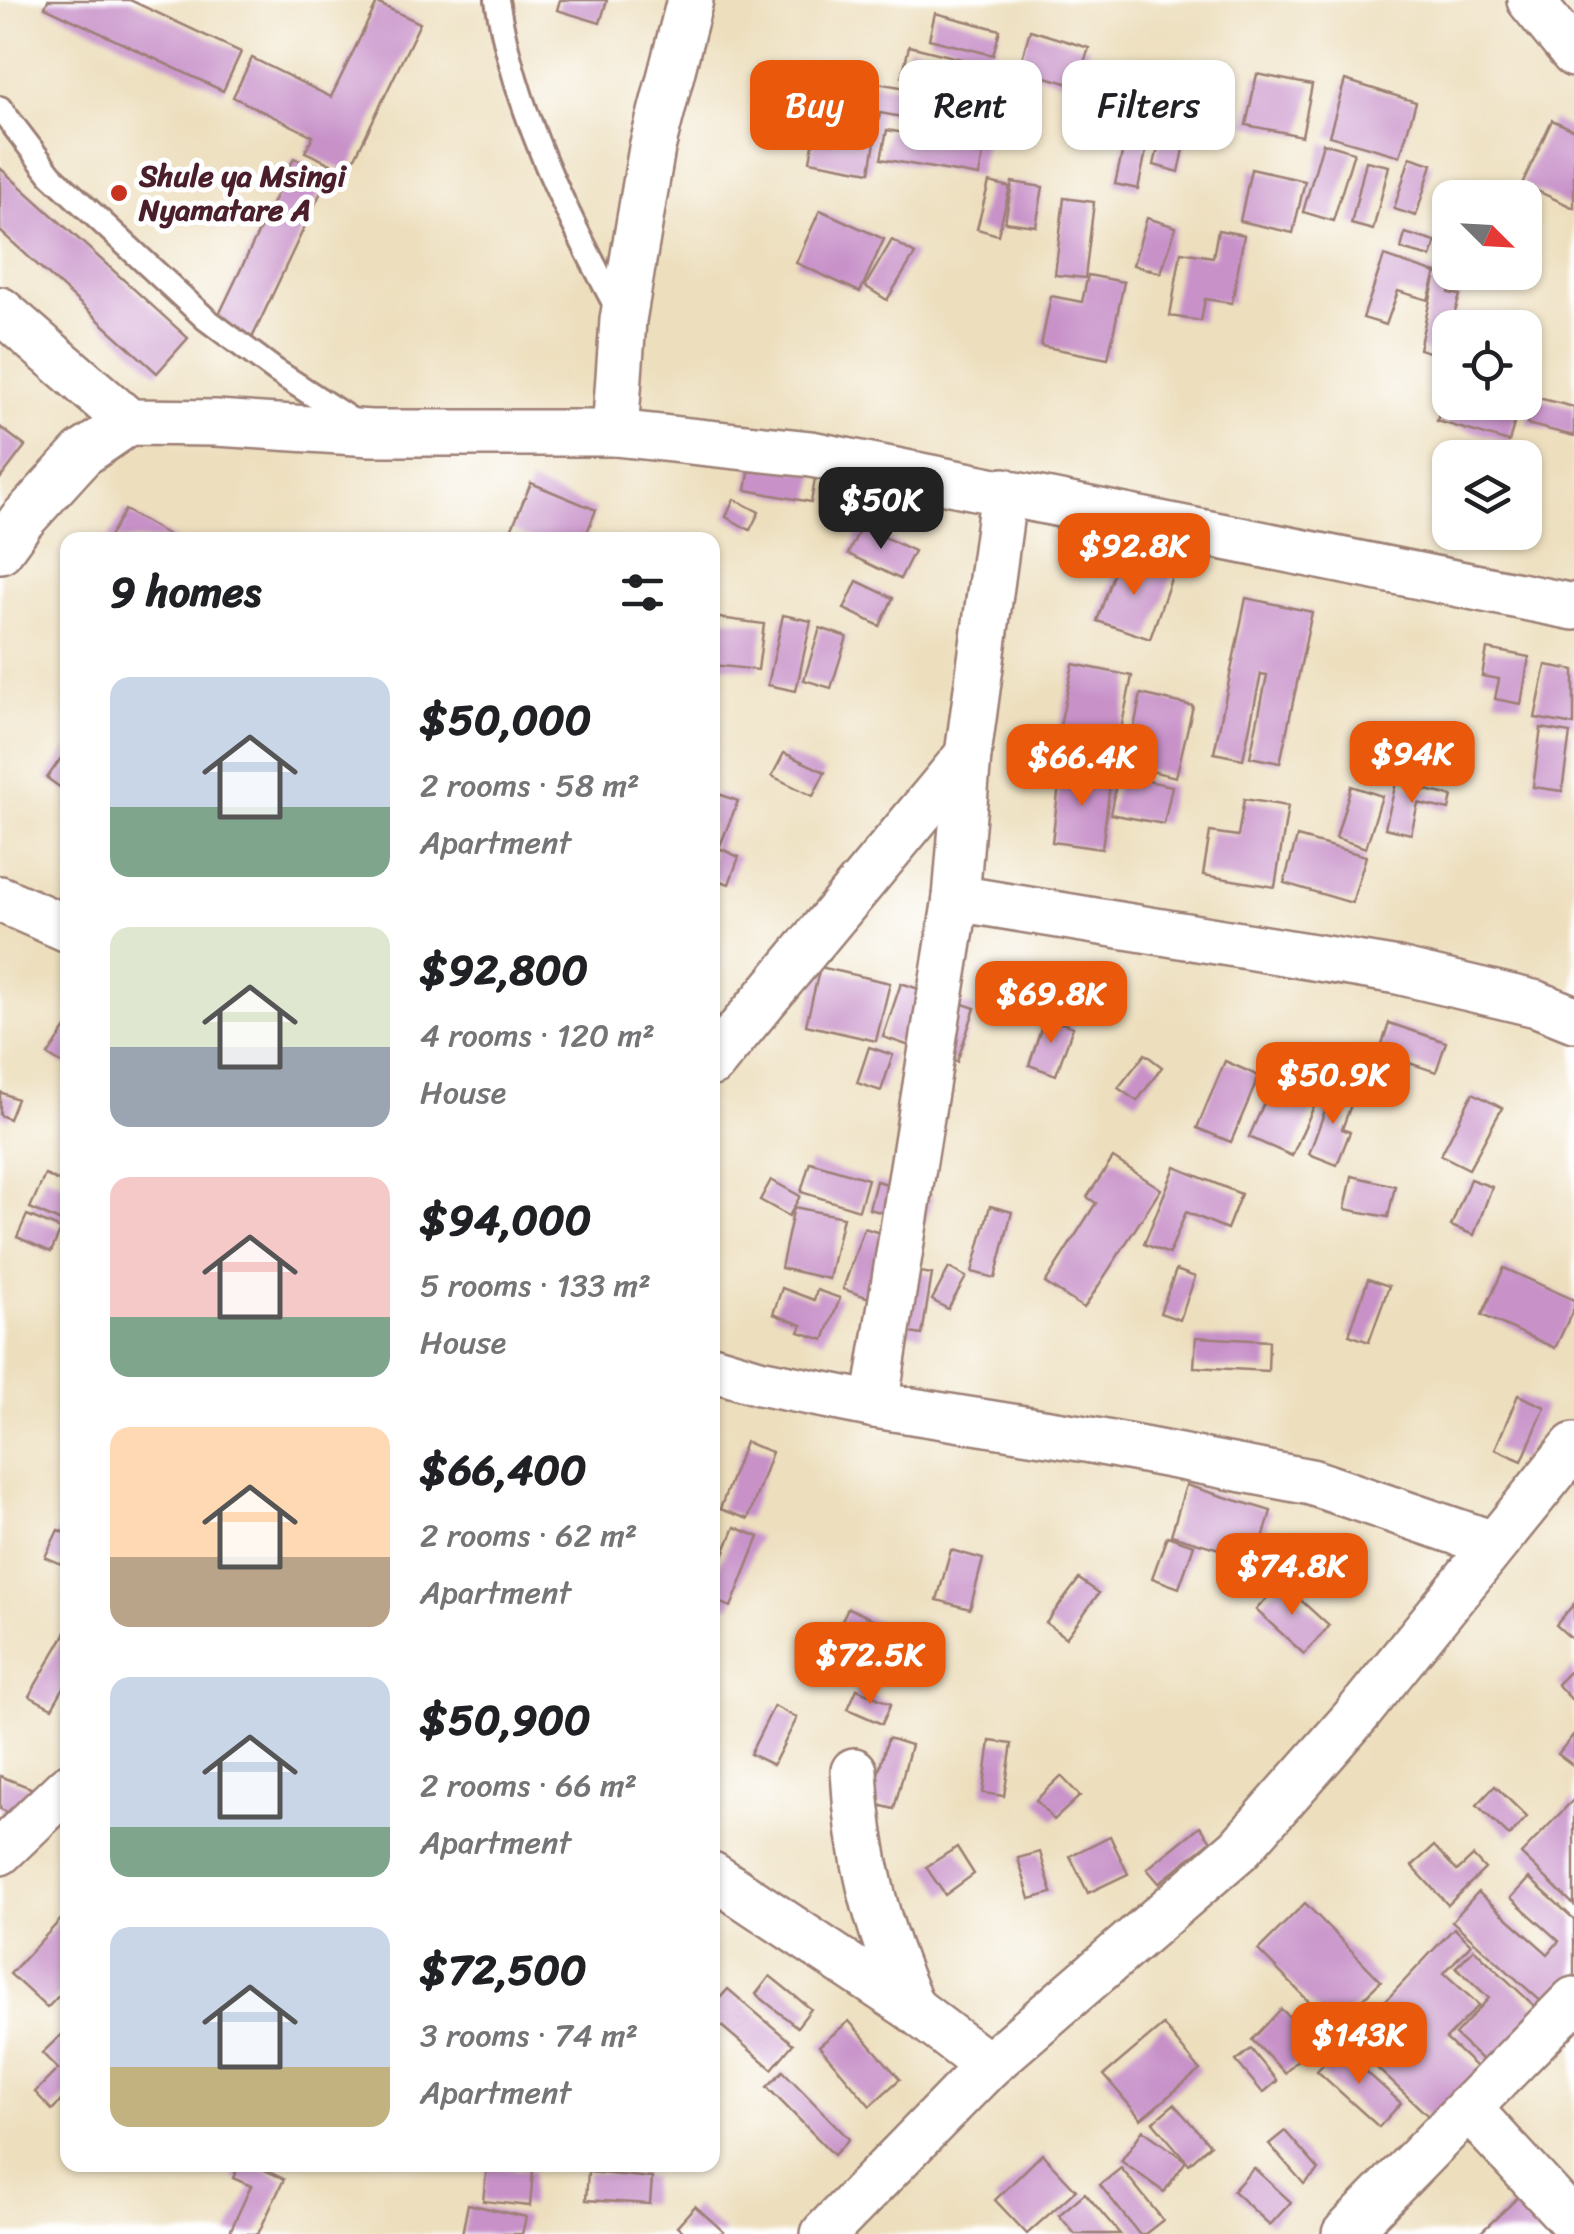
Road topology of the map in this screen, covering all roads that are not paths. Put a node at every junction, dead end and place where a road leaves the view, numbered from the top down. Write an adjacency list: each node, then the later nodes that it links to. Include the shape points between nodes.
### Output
1 (498, 0): 7 (lane, via 526,112 569,219)
2 (690, 0): 7 (street, via 652,148)
3 (1530, 0): 4 (street)
4 (1574, 54)
5 (0, 108): 9 (lane, via 51,175 206,319)
6 (0, 310): 8 (street)
7 (623, 320): 10 (street)
8 (128, 422): 9 (street); 12 (street, via 82,454)
9 (371, 433): 10 (street)
10 (615, 433): 11 (street, via 811,454)
11 (1004, 490): 13 (street); 14 (street)
12 (0, 550)
13 (1574, 607)
14 (968, 754): 15 (street); 19 (street)
15 (956, 898): 18 (street, via 1398,971); 21 (street)
16 (0, 899): 17 (street)
17 (60, 925)
18 (1574, 1019)
19 (720, 1053)
20 (720, 1370): 21 (street)
21 (875, 1405): 23 (street, via 1311,1482)
22 (1574, 1446): 23 (street)
23 (1493, 1544): 30 (street, via 1239,1849)
24 (854, 1771): 29 (street, via 856,1829 870,1896)
25 (60, 1798): 26 (street)
26 (0, 1852)
27 (720, 1880): 29 (street)
28 (1574, 2000): 31 (street)
29 (912, 2008): 30 (street)
30 (988, 2066): 33 (street)
31 (1468, 2108): 32 (street); 34 (street)
32 (1574, 2224)
33 (824, 2234)
34 (1345, 2234)

